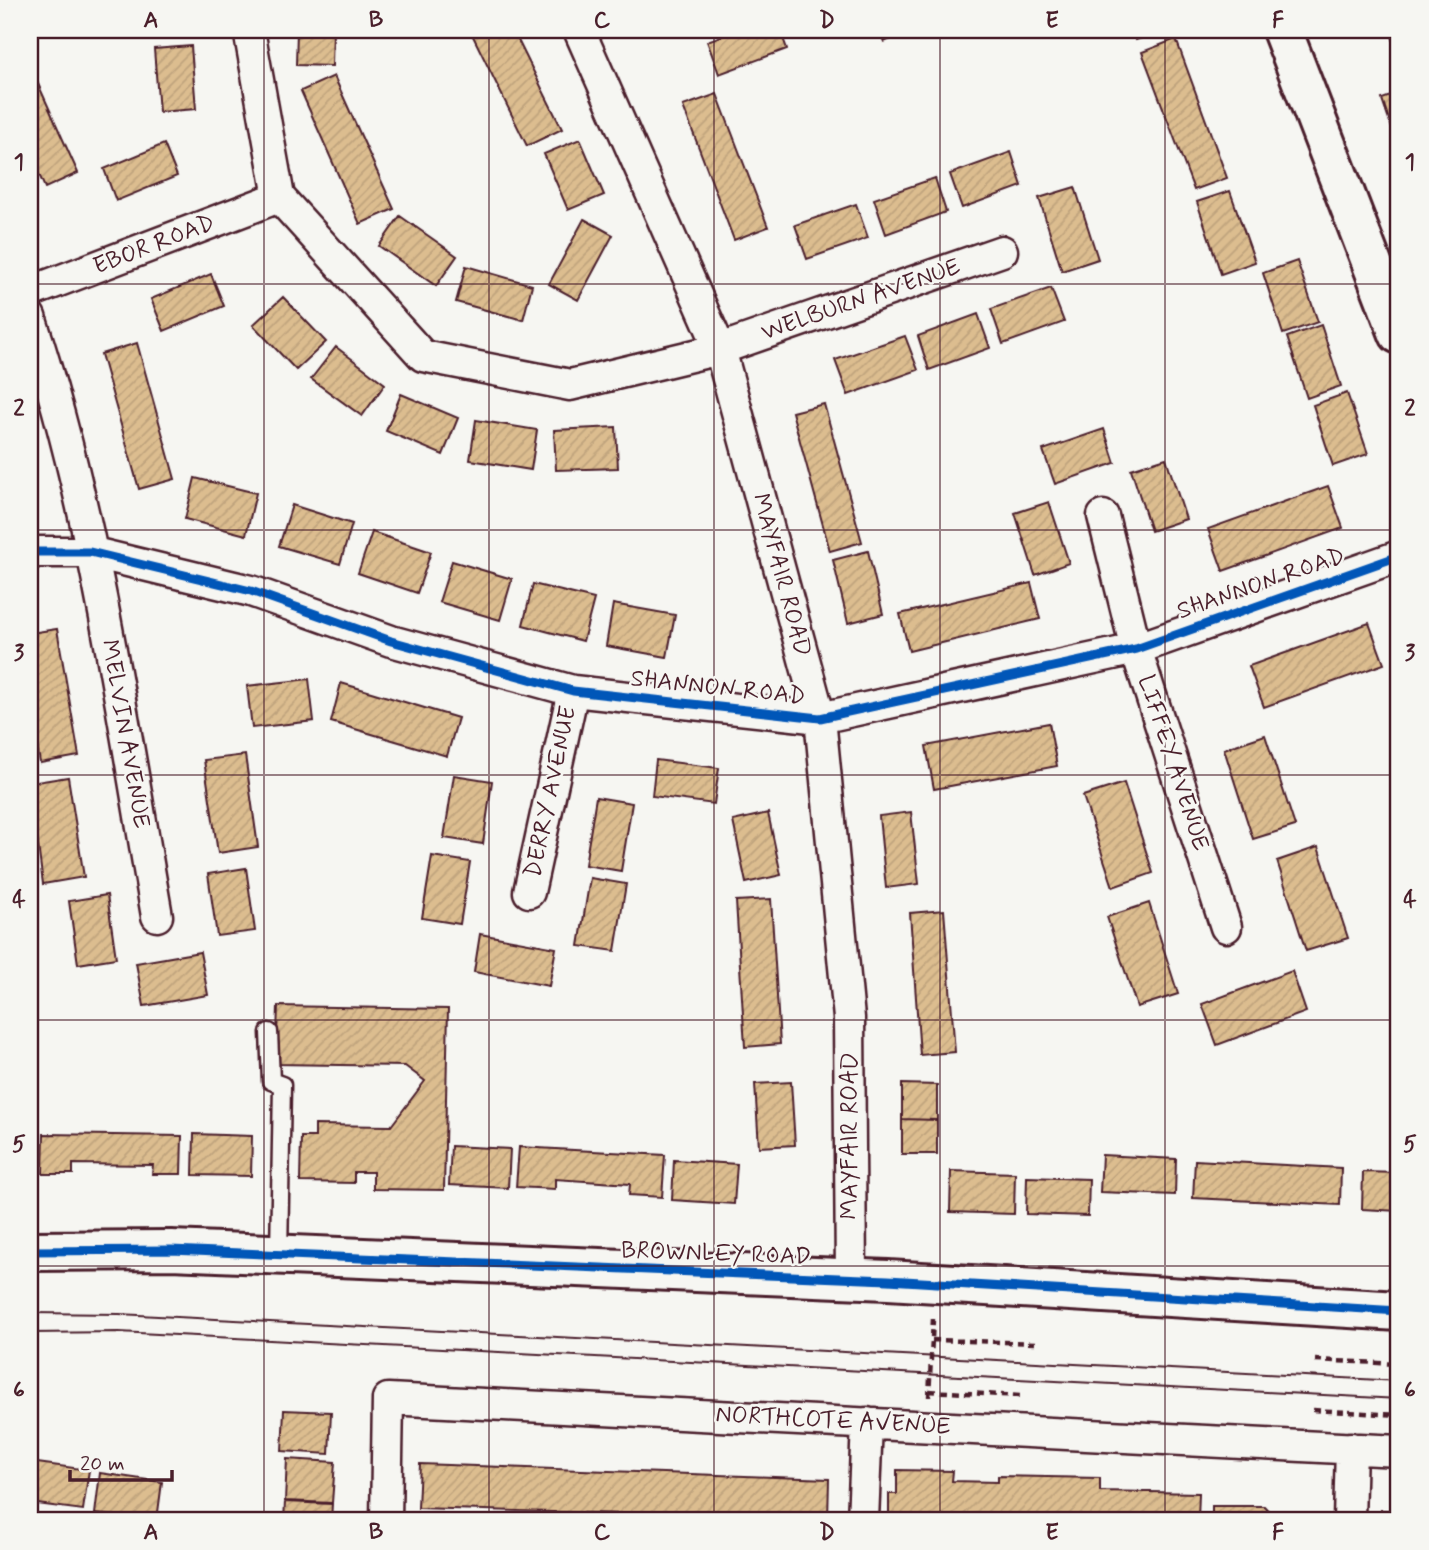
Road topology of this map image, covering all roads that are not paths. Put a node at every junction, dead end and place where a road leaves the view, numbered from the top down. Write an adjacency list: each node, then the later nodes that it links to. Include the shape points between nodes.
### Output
1 (249, 30): 4 (street)
2 (1282, 30): 8 (street)
3 (585, 32): 9 (street, MAYFAIR ROAD)
4 (279, 197): 6 (street, EBOR ROAD); 9 (street, WELBURN AVENUE, via 423,356 570,385)
5 (1002, 251): 9 (street, WELBURN AVENUE)
6 (30, 292)
7 (30, 317): 12 (street, MELVIN AVENUE, via 58,402)
8 (1399, 334)
9 (720, 349): 16 (street, MAYFAIR ROAD)
10 (1103, 516): 14 (street, LIFFEY AVENUE)
11 (30, 552): 12 (street, SHANNON ROAD)
12 (90, 552): 15 (street, SHANNON ROAD, via 251,591 391,641); 18 (street, MELVIN AVENUE)
13 (1399, 556): 14 (street, SHANNON ROAD)
14 (1136, 649): 16 (street, SHANNON ROAD); 19 (street, LIFFEY AVENUE)
15 (573, 691): 16 (street, SHANNON ROAD); 17 (street, DERRY AVENUE)
16 (820, 718): 23 (street, MAYFAIR ROAD, via 849,1018)
17 (529, 892)
18 (157, 916)
19 (1226, 927)
20 (269, 1032): 22 (lane, via 271,1081 282,1085)
21 (30, 1251): 22 (street, BROWNLEY ROAD)
22 (279, 1254): 23 (street, BROWNLEY ROAD)
23 (851, 1279): 24 (street, BROWNLEY ROAD)
24 (1399, 1311)
25 (867, 1423): 26 (street, NORTHCOTE AVENUE); 28 (street, NORTHCOTE AVENUE, via 388,1399); 29 (street)
26 (1351, 1448): 27 (street, NORTHCOTE AVENUE); 30 (street)
27 (1399, 1451)
28 (386, 1520)
29 (863, 1520)
30 (1349, 1520)

